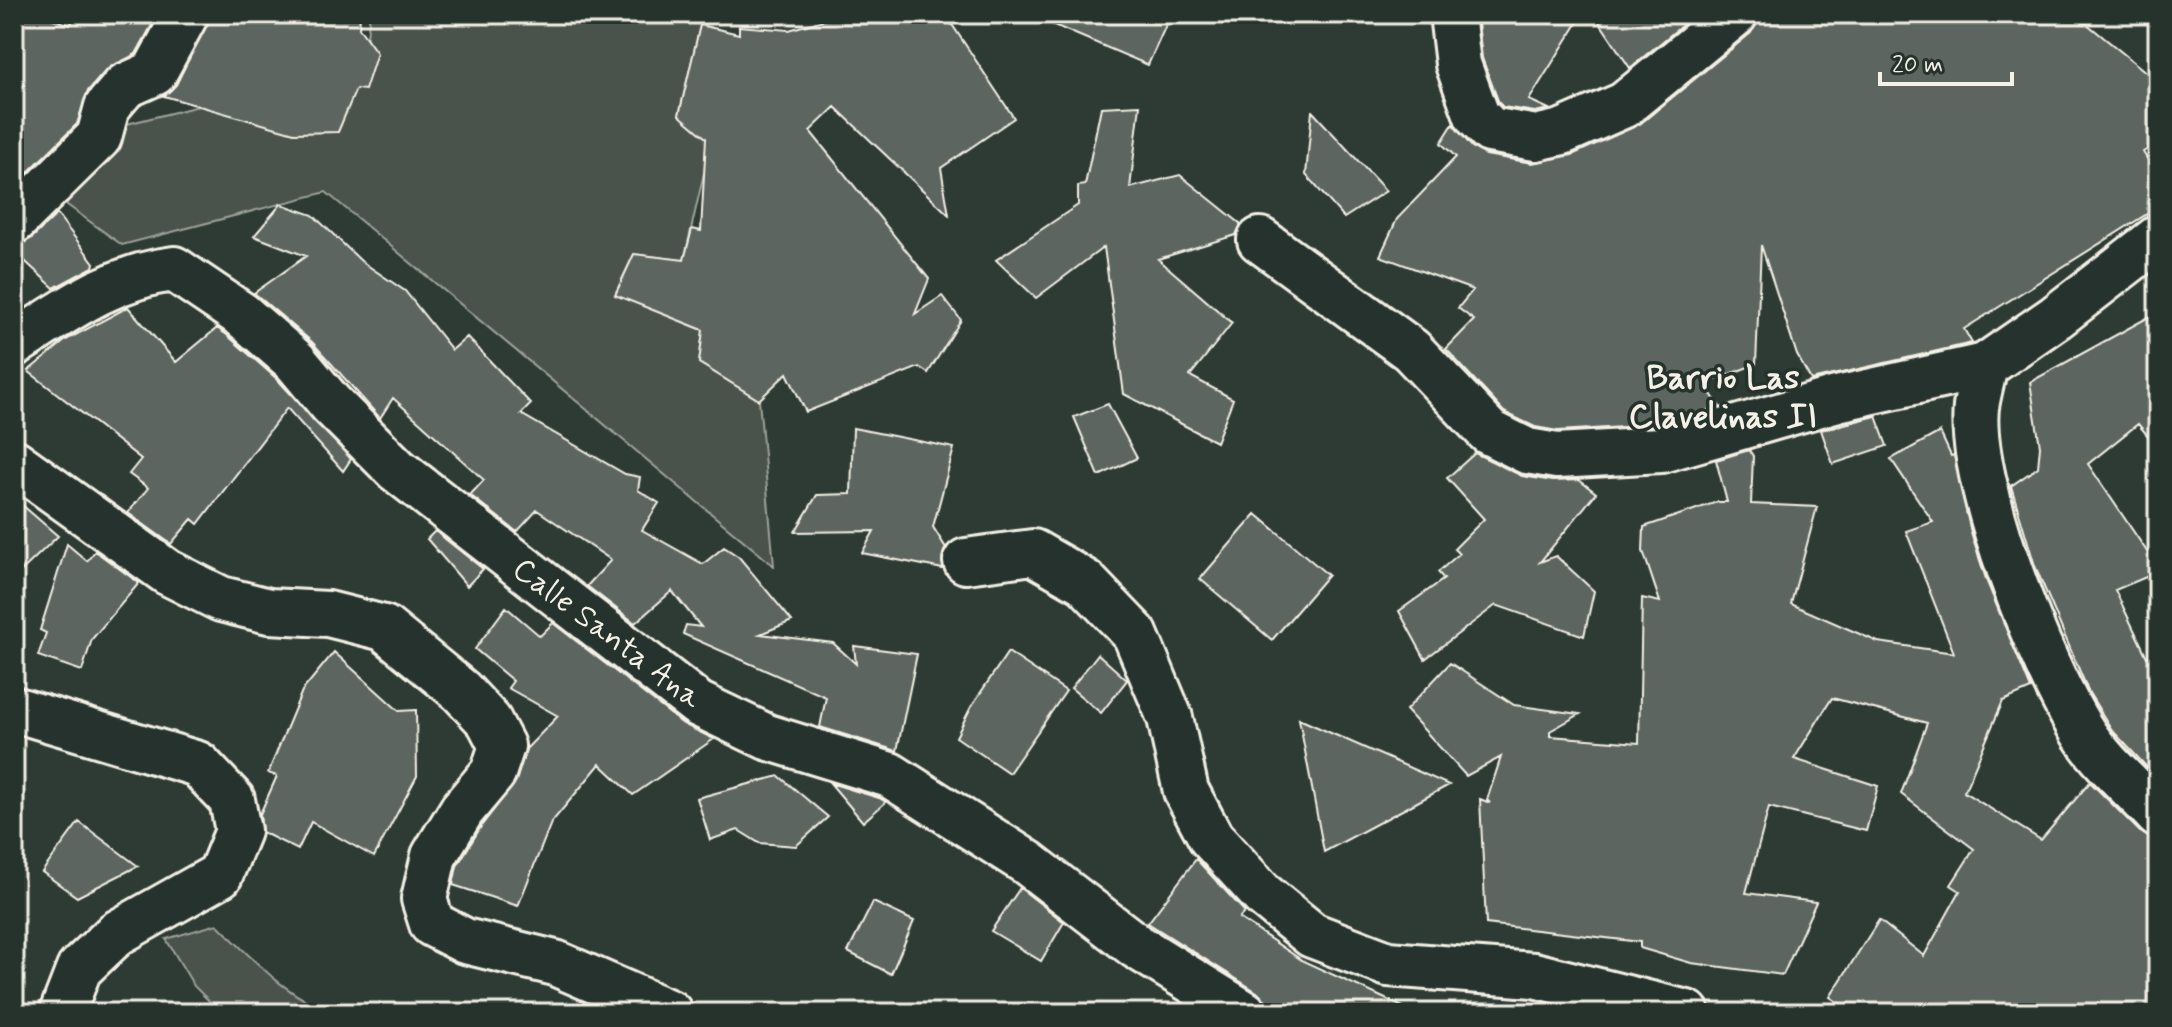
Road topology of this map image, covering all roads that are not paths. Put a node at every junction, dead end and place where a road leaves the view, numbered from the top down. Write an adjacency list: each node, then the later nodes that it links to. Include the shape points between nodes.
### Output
1 (186, 14): 4 (street, via 154,73 125,86 107,107 99,137)
2 (1452, 14): 3 (street, via 1461,73 1477,116 1490,130 1536,138 1624,105)
3 (1735, 14)
4 (14, 221)
5 (2158, 238): 8 (street)
6 (1260, 240): 8 (street, via 1411,350 1489,432 1527,451 1585,457 1661,450 1837,399)
7 (14, 344): 15 (street, Calle Santa Ana, via 100,290 138,274 174,269 242,315 295,361 397,470 698,704 767,737 890,775 973,825 1136,946)
8 (1985, 366): 12 (street, via 1976,409 1981,473 2037,642 2084,735)
9 (14, 462): 14 (street, via 167,572 221,599 384,628 461,691 489,721 502,746 493,773 434,856 424,899 432,924 465,941 555,963)
10 (966, 561): 16 (street, via 1033,552 1085,582 1135,634 1170,718 1186,791 1211,838 1263,895 1312,935 1388,964 1534,975)
11 (14, 709): 13 (street, via 198,764 232,800 238,831 220,875 117,933 79,969)
12 (2158, 815)
13 (62, 1013)
14 (670, 1013)
15 (1244, 1013)
16 (1687, 1013)

